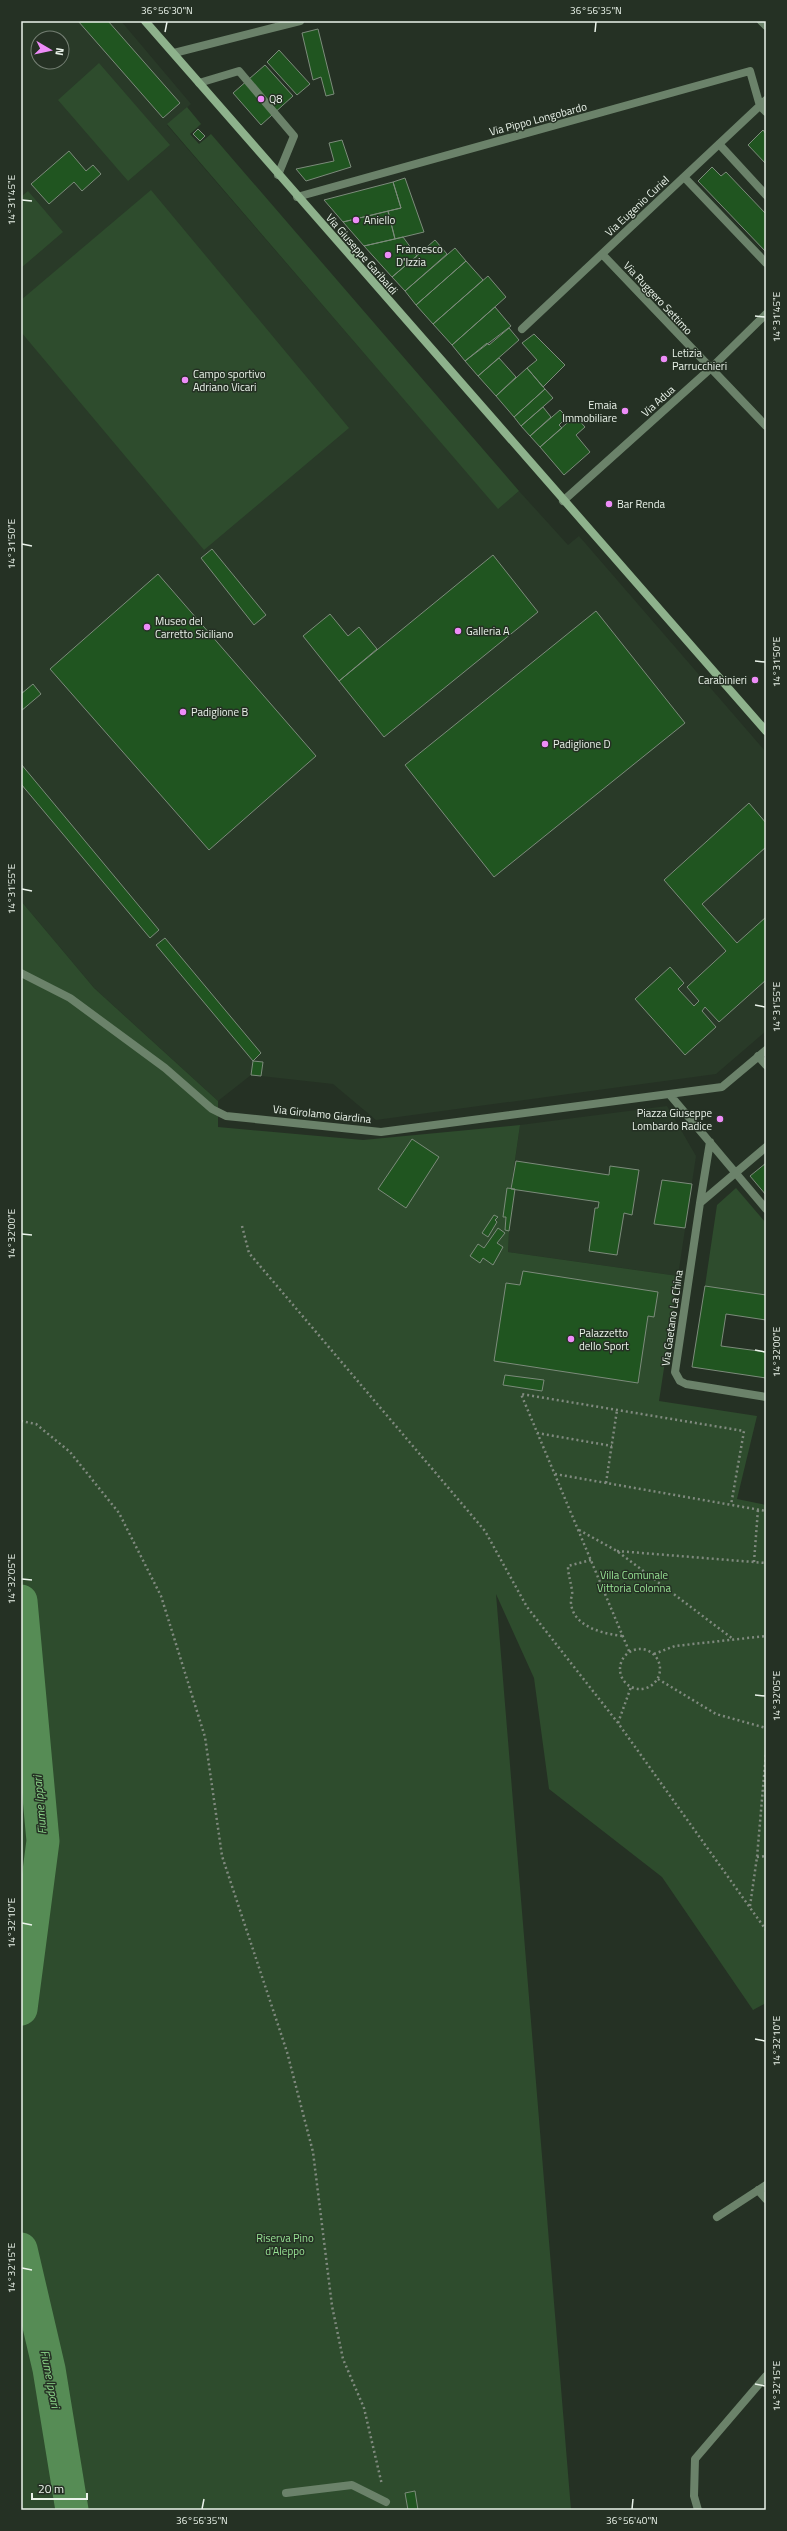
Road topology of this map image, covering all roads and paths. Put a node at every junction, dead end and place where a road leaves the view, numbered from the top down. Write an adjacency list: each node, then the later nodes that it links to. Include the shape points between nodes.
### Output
1 (145, 21): 5 (main road, Via Giuseppe Garibaldi)
2 (300, 21): 5 (street)
3 (762, 21): 4 (street)
4 (766, 26)
5 (174, 53): 6 (main road, Via Giuseppe Garibaldi)
6 (199, 83): 10 (main road, Via Giuseppe Garibaldi); 10 (street, via 239,71 294,136)
7 (763, 103): 8 (street); 9 (street, Via Eugenio Curiel); 13 (street, Via Pippo Longobardo, via 750,71)
8 (766, 112)
9 (719, 144): 11 (street, Via Eugenio Curiel); 12 (street)
10 (278, 175): 13 (main road, Via Giuseppe Garibaldi)
11 (684, 177): 14 (street, Via Eugenio Curiel); 15 (street)
12 (766, 194)
13 (297, 197): 20 (main road, Via Giuseppe Garibaldi)
14 (602, 254): 17 (street, Via Eugenio Curiel); 18 (street, Via Ruggero Settimo)
15 (766, 263)
16 (766, 314): 18 (street, Via Adua)
17 (522, 329)
18 (710, 369): 19 (street, Via Ruggero Settimo); 20 (street, Via Adua)
19 (766, 426)
20 (563, 501): 21 (main road, Via Giuseppe Garibaldi)
21 (766, 731)
22 (21, 973): 26 (street, Via Girolamo Giardina, via 70,998 166,1068 212,1109 226,1116 381,1132)
23 (766, 1050): 24 (street, Via Girolamo Giardina)
24 (758, 1056): 25 (street); 26 (street, Via Girolamo Giardina, via 722,1087)
25 (766, 1065)
26 (667, 1095): 27 (street)
27 (710, 1142): 29 (street); 30 (street)
28 (766, 1147): 29 (street)
29 (738, 1176): 30 (street, via 726,1181); 31 (street)
30 (700, 1203): 33 (street, Via Gaetano La China, via 675,1368 676,1376 686,1384)
31 (766, 1209)
32 (242, 1226): 55 (path, via 249,1253 486,1531 527,1607)
33 (766, 1397)
34 (617, 1410): 36 (path, via 521,1394); 37 (path); 40 (path, via 744,1431)
35 (21, 1421): 68 (path, via 36,1424 70,1452 118,1513 161,1596 204,1737 222,1856 287,2052 314,2152 332,2306 343,2359 364,2408)
36 (537, 1433): 37 (path); 38 (path)
37 (612, 1446): 39 (path)
38 (554, 1474): 39 (path); 43 (path)
39 (606, 1483): 40 (path)
40 (731, 1505): 41 (path)
41 (758, 1509): 42 (path); 46 (path)
42 (766, 1511)
43 (578, 1530): 44 (path); 45 (path)
44 (617, 1551): 46 (path); 50 (path)
45 (591, 1560): 48 (path); 48 (path, via 568,1566 571,1603 576,1615 588,1627 604,1634)
46 (754, 1562): 47 (path)
47 (766, 1563)
48 (623, 1636): 51 (path)
49 (766, 1636): 50 (path)
50 (733, 1639): 52 (path, via 675,1646)
51 (629, 1651): 52 (path, via 642,1648); 54 (path, via 619,1668 623,1681)
52 (654, 1654): 53 (path, via 660,1666)
53 (658, 1679): 54 (path, via 641,1690); 56 (path, via 716,1714)
54 (631, 1687): 55 (path)
55 (618, 1723): 60 (path)
56 (766, 1728)
57 (766, 1753): 59 (path)
58 (766, 1856): 59 (path)
59 (757, 1857): 60 (path)
60 (750, 1906): 61 (path)
61 (766, 1930)
62 (766, 2185): 63 (street)
63 (758, 2190): 64 (street); 65 (street)
64 (766, 2199)
65 (717, 2217)
66 (766, 2376): 69 (street, via 694,2458 694,2496)
67 (286, 2493): 68 (street, via 352,2485)
68 (386, 2502)
69 (698, 2510)

